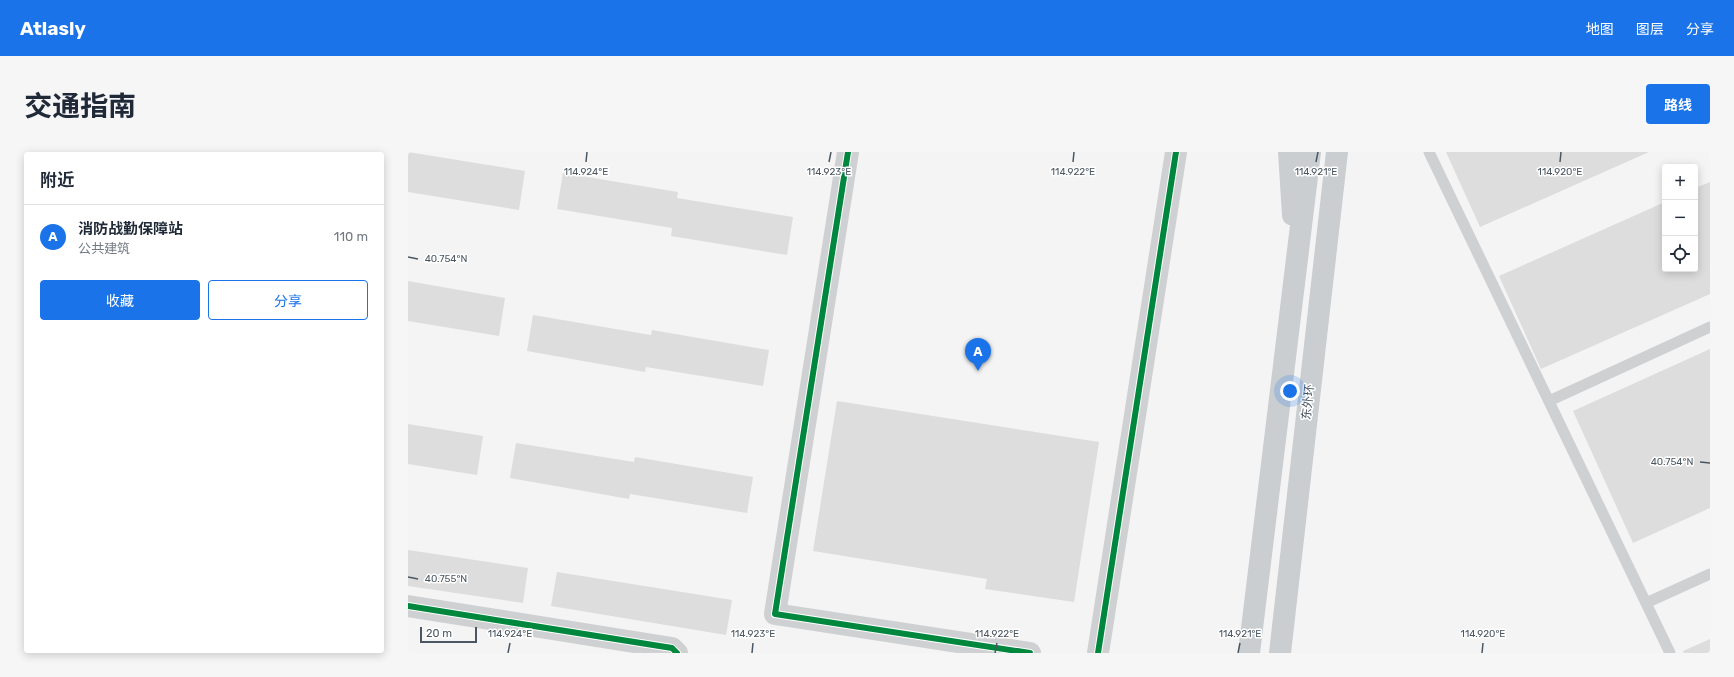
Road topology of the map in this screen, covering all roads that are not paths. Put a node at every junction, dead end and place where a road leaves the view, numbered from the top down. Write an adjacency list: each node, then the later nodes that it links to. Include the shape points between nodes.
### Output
1 (848, 152): 15 (street, via 775,614)
2 (1176, 152): 18 (street)
3 (1289, 152): 8 (main road)
4 (1310, 152): 8 (main road)
5 (1337, 152): 9 (main road, 东外环)
6 (1349, 152): 9 (main road)
7 (1429, 152): 11 (lane)
8 (1297, 268): 19 (main road)
9 (1323, 273): 20 (main road, 东外环)
10 (1710, 327): 11 (lane)
11 (1549, 401): 13 (lane)
12 (1710, 574): 13 (lane)
13 (1646, 603): 21 (lane)
14 (408, 606): 16 (street, via 672,648)
15 (939, 646): 17 (street)
16 (677, 653)
17 (1030, 653)
18 (1098, 653)
19 (1249, 653)
20 (1280, 653)
21 (1670, 653)

